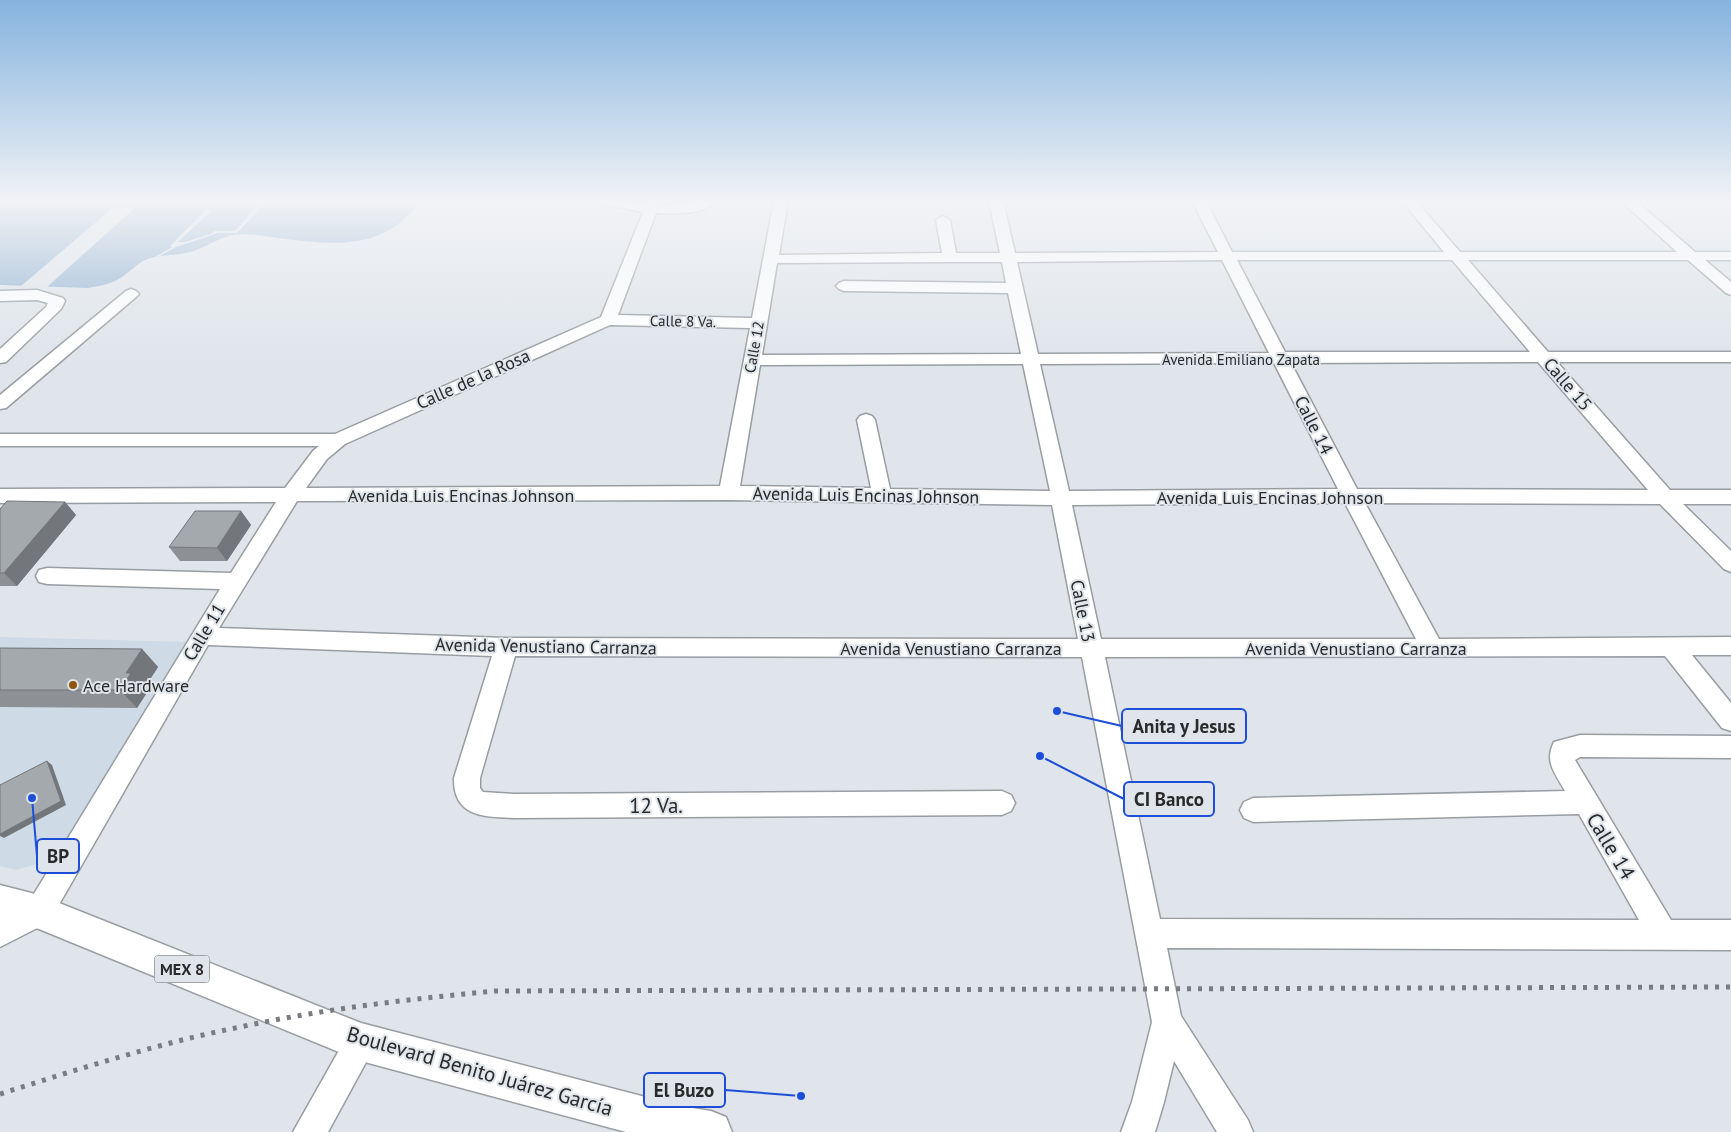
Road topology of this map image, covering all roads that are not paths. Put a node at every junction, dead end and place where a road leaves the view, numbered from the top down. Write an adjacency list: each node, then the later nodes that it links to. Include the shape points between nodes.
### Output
1 (633, 254): 18 (street)
2 (772, 254): 12 (street, Calle 12)
3 (949, 254): 10 (street)
4 (1007, 254): 11 (street, Calle 13)
5 (1688, 254): 8 (street)
6 (1228, 256): 7 (street); 11 (street); 23 (street, Calle 14)
7 (1457, 256): 8 (street); 20 (street, Calle 15)
8 (1691, 256): 9 (street); 15 (street)
9 (1731, 256)
10 (950, 258): 11 (street); 12 (street)
11 (1008, 258): 14 (street, Calle 13)
12 (771, 259): 19 (street, Calle 12)
13 (844, 286): 14 (street)
14 (1015, 288): 25 (street, Calle 13)
15 (1731, 290)
16 (131, 294): 26 (street)
17 (0, 296): 22 (street, via 38,296 57,301 53,309)
18 (608, 320): 19 (street, Calle 8 Va.); 29 (street, Calle de la Rosa)
19 (758, 322): 24 (street, Calle 12)
20 (1544, 356): 21 (street, Avenida Emiliano Zapata); 23 (street, Avenida Emiliano Zapata); 35 (street, Calle 15)
21 (1731, 357)
22 (0, 358)
23 (1280, 358): 25 (street, Avenida Emiliano Zapata); 34 (street, Calle 14)
24 (752, 360): 25 (street, Avenida Emiliano Zapata); 30 (street, Calle 12)
25 (1030, 360): 37 (street, Calle 13)
26 (0, 404)
27 (866, 420): 31 (street)
28 (0, 440): 29 (street)
29 (338, 440): 33 (street, Calle 11, via 320,454)
30 (729, 493): 31 (street, Avenida Luis Encinas Johnson); 33 (street, Avenida Luis Encinas Johnson)
31 (882, 495): 37 (street, Avenida Luis Encinas Johnson)
32 (0, 496): 33 (street, Avenida Luis Encinas Johnson)
33 (290, 496): 40 (street, Calle 11)
34 (1351, 496): 35 (street, Avenida Luis Encinas Johnson); 37 (street, Avenida Luis Encinas Johnson); 46 (street, Calle 14)
35 (1665, 497): 36 (street, Avenida Luis Encinas Johnson); 38 (street, Calle 15)
36 (1731, 497)
37 (1061, 498): 45 (street, Calle 13)
38 (1731, 564)
39 (47, 576): 40 (street)
40 (236, 581): 41 (street, Calle 11)
41 (202, 636): 44 (street, Avenida Venustiano Carranza); 53 (street, Calle 11)
42 (1670, 645): 43 (street, Avenida Venustiano Carranza); 46 (street, Avenida Venustiano Carranza); 47 (street)
43 (1731, 646)
44 (506, 648): 45 (street, Avenida Venustiano Carranza); 50 (street, 12 Va., via 465,788 469,797 477,802 514,806)
45 (1091, 648): 46 (street, Avenida Venustiano Carranza); 55 (street, Calle 13)
46 (1432, 648)
47 (1731, 721)
48 (1731, 747): 49 (street, Calle 14, via 1580,746 1563,750 1562,761)
49 (1584, 802): 51 (street); 56 (street, Calle 14)
50 (1002, 803)
51 (1253, 810)
52 (0, 902): 53 (main road, Boulevard Benito Juárez García / MEX 8)
53 (39, 912): 54 (street); 59 (main road, Boulevard Benito Juárez García / MEX 8)
54 (0, 933)
55 (1149, 933): 56 (street); 58 (street, Calle 13)
56 (1663, 934): 57 (street)
57 (1731, 935)
58 (1167, 1022): 62 (street); 63 (street)
59 (361, 1042): 60 (street); 61 (main road, Boulevard Benito Juárez García / MEX 8)
60 (310, 1132)
61 (711, 1132)
62 (1138, 1132)
63 (1236, 1132)

